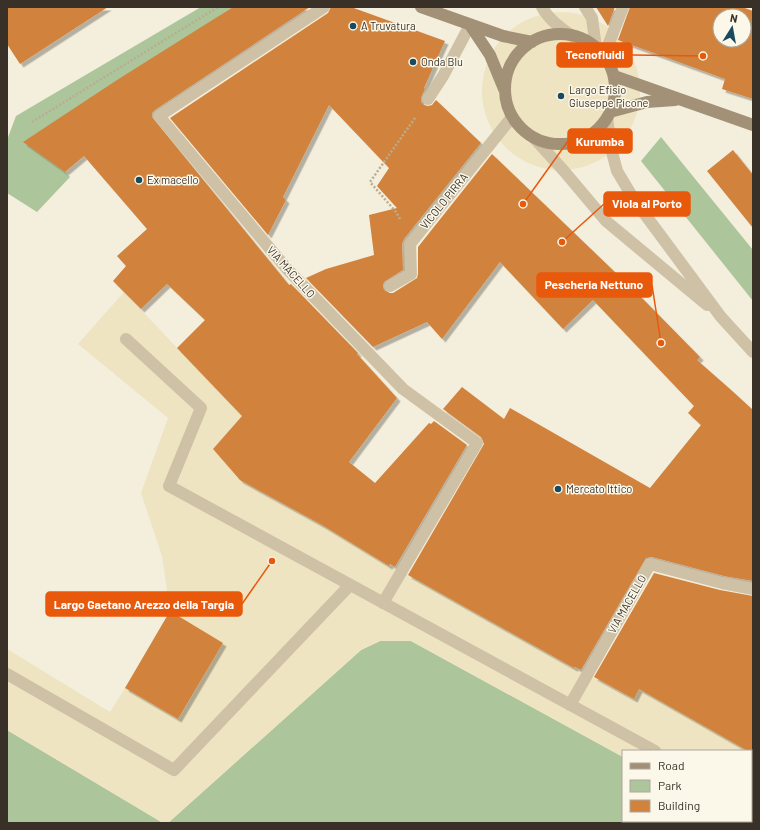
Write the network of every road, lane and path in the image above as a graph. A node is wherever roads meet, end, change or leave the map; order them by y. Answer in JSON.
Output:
{"nodes":[{"id":1,"x":218,"y":7,"type":"edge"},
{"id":2,"x":324,"y":7,"type":"edge"},
{"id":3,"x":421,"y":7,"type":"edge"},
{"id":4,"x":542,"y":7,"type":"edge"},
{"id":5,"x":585,"y":7,"type":"edge"},
{"id":6,"x":623,"y":7,"type":"edge"},
{"id":7,"x":470,"y":25,"type":"junction"},
{"id":8,"x":572,"y":36,"type":"junction"},
{"id":9,"x":532,"y":42,"type":"junction"},
{"id":10,"x":600,"y":52,"type":"junction"},
{"id":11,"x":614,"y":76,"type":"junction"},
{"id":12,"x":505,"y":89,"type":"junction"},
{"id":13,"x":428,"y":99,"type":"joint"},
{"id":14,"x":680,"y":100,"type":"junction"},
{"id":15,"x":609,"y":115,"type":"junction"},
{"id":16,"x":512,"y":117,"type":"junction"},
{"id":17,"x":32,"y":122,"type":"dead end"},
{"id":18,"x":753,"y":125,"type":"edge"},
{"id":19,"x":534,"y":138,"type":"junction"},
{"id":20,"x":410,"y":244,"type":"junction"},
{"id":21,"x":390,"y":286,"type":"dead end"},
{"id":22,"x":721,"y":317,"type":"junction"},
{"id":23,"x":126,"y":339,"type":"dead end"},
{"id":24,"x":753,"y":352,"type":"edge"},
{"id":25,"x":350,"y":585,"type":"junction"},
{"id":26,"x":753,"y":589,"type":"edge"},
{"id":27,"x":383,"y":603,"type":"junction"},
{"id":28,"x":7,"y":674,"type":"edge"},
{"id":29,"x":570,"y":705,"type":"junction"},
{"id":30,"x":653,"y":750,"type":"edge"}],
"edges":[{"from":1,"to":17,"type":"path"},
{"from":2,"to":27,"type":"street","name":"VIA MACELLO"},
{"from":3,"to":7,"type":"main road"},
{"from":4,"to":8,"type":"street"},
{"from":5,"to":10,"type":"street"},
{"from":6,"to":10,"type":"street"},
{"from":7,"to":9,"type":"main road"},
{"from":7,"to":12,"type":"main road"},
{"from":7,"to":13,"type":"street"},
{"from":8,"to":9,"type":"main road"},
{"from":8,"to":10,"type":"main road"},
{"from":9,"to":12,"type":"main road"},
{"from":10,"to":11,"type":"main road"},
{"from":11,"to":14,"type":"main road"},
{"from":11,"to":15,"type":"main road"},
{"from":12,"to":16,"type":"main road"},
{"from":13,"to":20,"type":"path"},
{"from":14,"to":15,"type":"main road"},
{"from":14,"to":18,"type":"main road"},
{"from":15,"to":19,"type":"main road"},
{"from":15,"to":22,"type":"street"},
{"from":16,"to":19,"type":"main road"},
{"from":16,"to":20,"type":"street","name":"VICOLO PIRRA"},
{"from":19,"to":22,"type":"street"},
{"from":20,"to":21,"type":"street"},
{"from":22,"to":24,"type":"street"},
{"from":23,"to":25,"type":"street"},
{"from":25,"to":27,"type":"street"},
{"from":25,"to":28,"type":"street"},
{"from":26,"to":29,"type":"street","name":"VIA MACELLO"},
{"from":27,"to":29,"type":"street"},
{"from":29,"to":30,"type":"street"}]}
